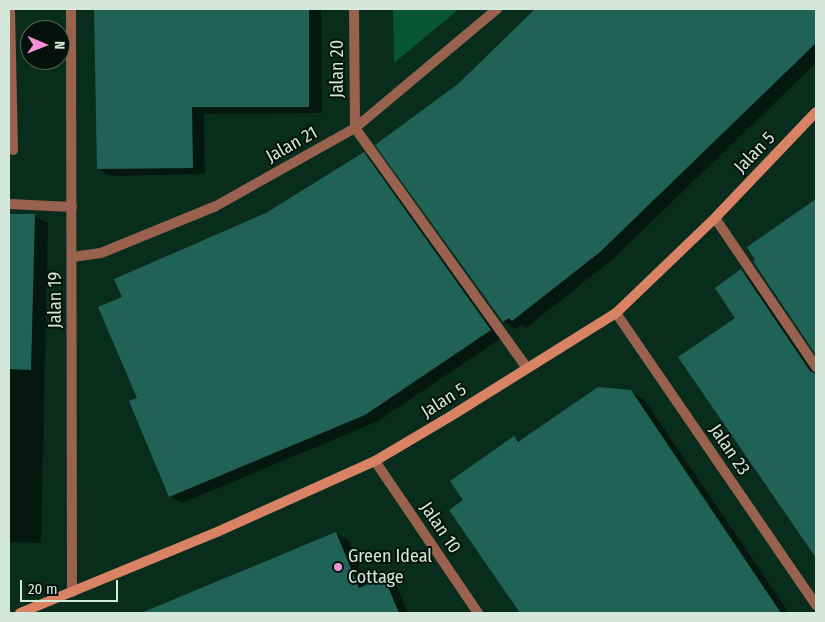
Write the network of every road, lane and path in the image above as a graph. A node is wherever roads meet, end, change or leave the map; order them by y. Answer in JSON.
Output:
{"nodes":[{"id":1,"x":10,"y":9,"type":"edge"},
{"id":2,"x":71,"y":9,"type":"edge"},
{"id":3,"x":354,"y":9,"type":"edge"},
{"id":4,"x":497,"y":9,"type":"edge"},
{"id":5,"x":816,"y":112,"type":"edge"},
{"id":6,"x":355,"y":128,"type":"junction"},
{"id":7,"x":13,"y":150,"type":"dead end"},
{"id":8,"x":9,"y":204,"type":"edge"},
{"id":9,"x":72,"y":207,"type":"junction"},
{"id":10,"x":715,"y":218,"type":"junction"},
{"id":11,"x":72,"y":257,"type":"junction"},
{"id":12,"x":616,"y":313,"type":"junction"},
{"id":13,"x":816,"y":367,"type":"edge"},
{"id":14,"x":527,"y":368,"type":"junction"},
{"id":15,"x":375,"y":461,"type":"junction"},
{"id":16,"x":72,"y":592,"type":"junction"},
{"id":17,"x":813,"y":593,"type":"edge"},
{"id":18,"x":816,"y":605,"type":"edge"},
{"id":19,"x":20,"y":613,"type":"edge"},
{"id":20,"x":478,"y":613,"type":"edge"}],
"edges":[{"from":1,"to":7,"type":"street"},
{"from":2,"to":9,"type":"street","name":"Jalan 19"},
{"from":3,"to":6,"type":"street","name":"Jalan 20"},
{"from":4,"to":6,"type":"street","name":"Jalan 21"},
{"from":5,"to":10,"type":"street","name":"Jalan 5"},
{"from":6,"to":11,"type":"street","name":"Jalan 21"},
{"from":6,"to":14,"type":"street"},
{"from":8,"to":9,"type":"street"},
{"from":9,"to":11,"type":"street","name":"Jalan 19"},
{"from":10,"to":12,"type":"street","name":"Jalan 5"},
{"from":10,"to":13,"type":"street"},
{"from":11,"to":16,"type":"street","name":"Jalan 19"},
{"from":12,"to":14,"type":"street","name":"Jalan 5"},
{"from":12,"to":17,"type":"street","name":"Jalan 23"},
{"from":14,"to":15,"type":"street","name":"Jalan 5"},
{"from":15,"to":16,"type":"street","name":"Jalan 5"},
{"from":15,"to":20,"type":"street","name":"Jalan 10"},
{"from":16,"to":19,"type":"street","name":"Jalan 5"},
{"from":17,"to":18,"type":"street","name":"Jalan 23"}]}
